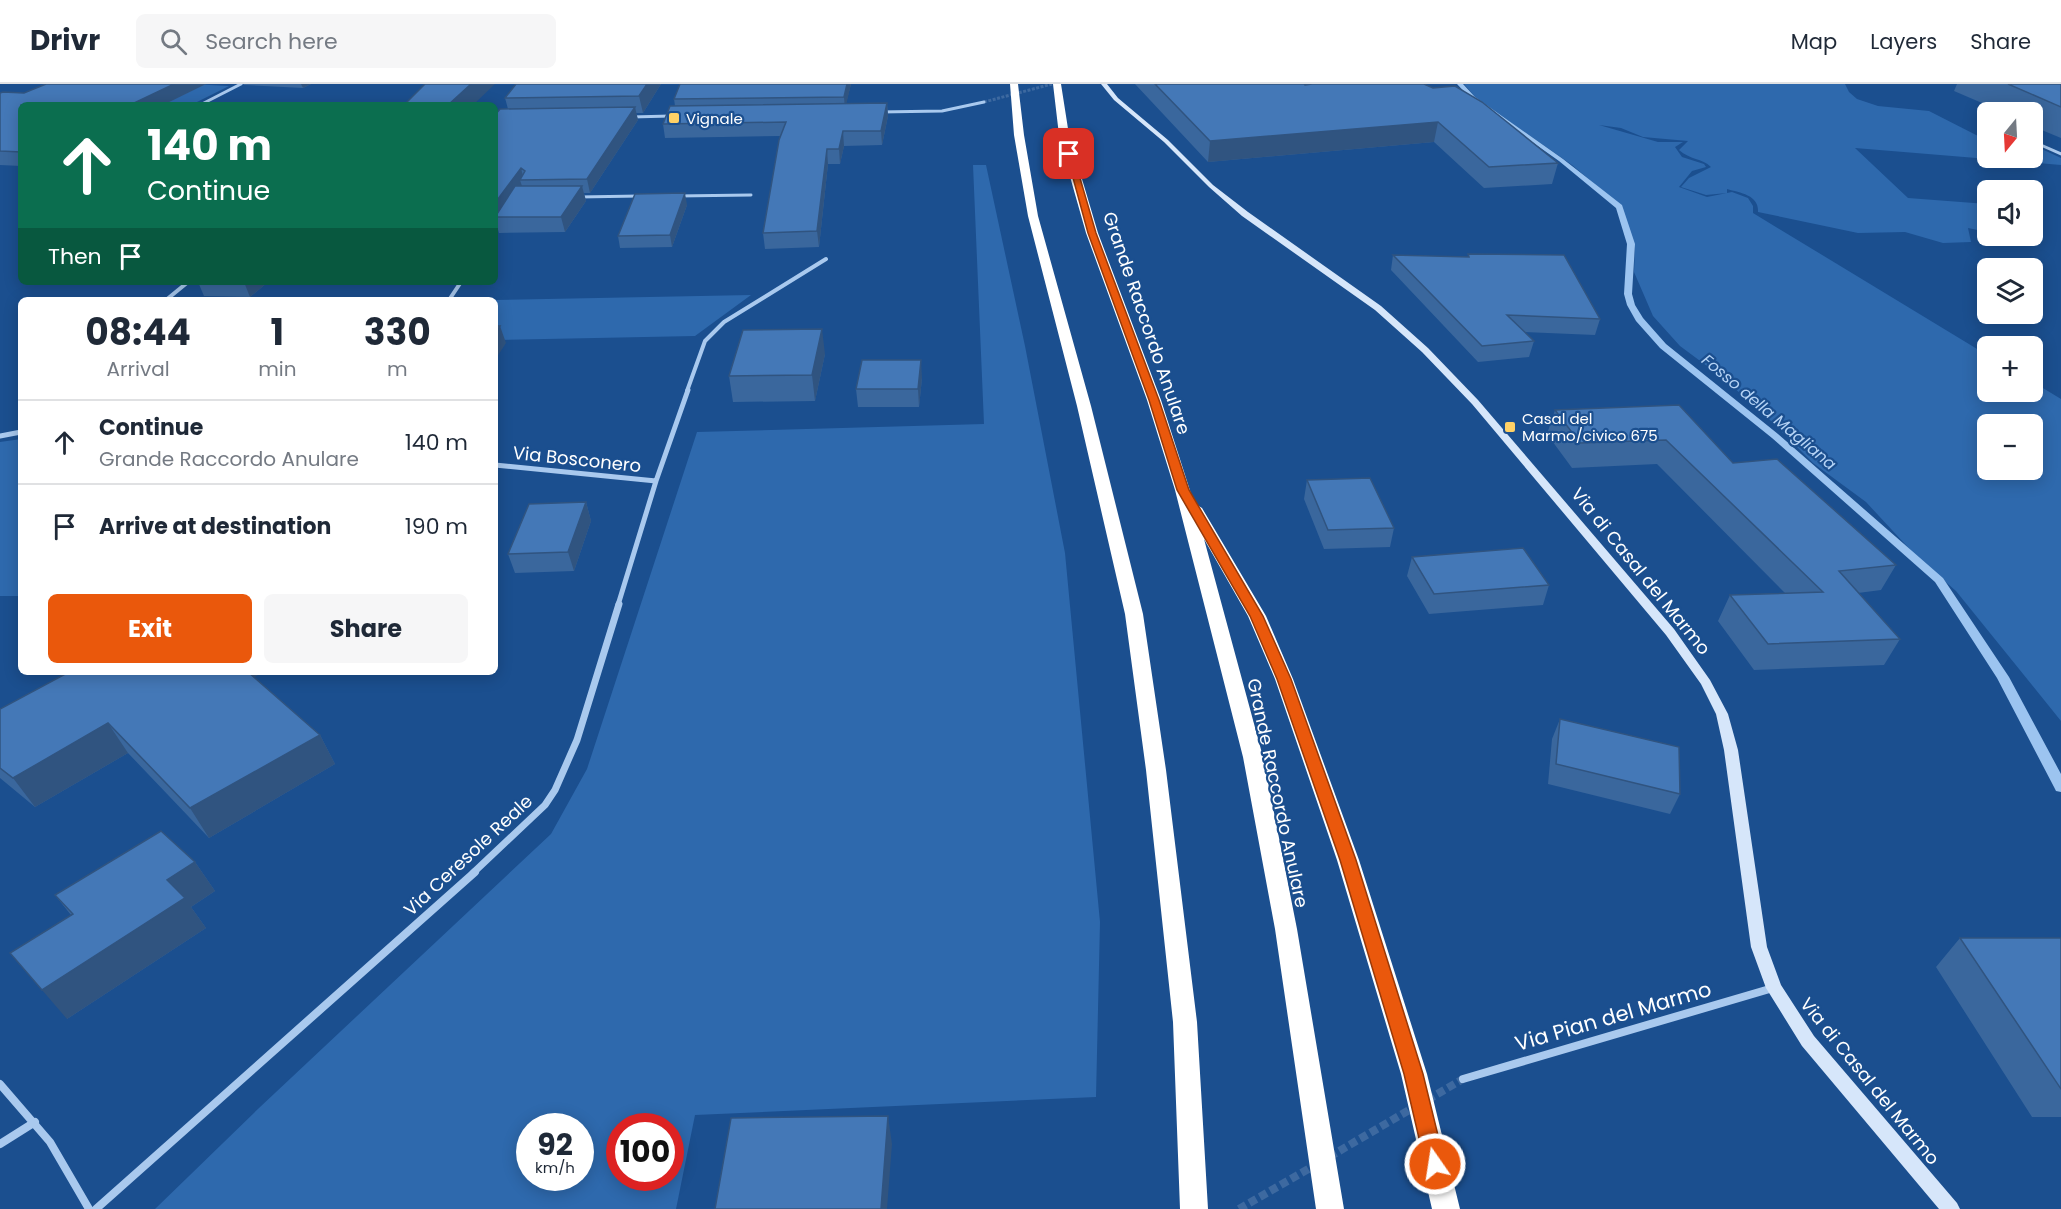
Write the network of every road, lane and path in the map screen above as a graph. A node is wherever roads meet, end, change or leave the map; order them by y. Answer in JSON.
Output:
{"nodes":[{"id":1,"x":241,"y":84,"type":"edge"},
{"id":2,"x":1014,"y":84,"type":"edge"},
{"id":3,"x":1057,"y":84,"type":"edge"},
{"id":4,"x":1104,"y":84,"type":"edge"},
{"id":5,"x":206,"y":102,"type":"edge"},
{"id":6,"x":984,"y":102,"type":"tunnel mouth"},
{"id":7,"x":871,"y":113,"type":"edge"},
{"id":8,"x":672,"y":116,"type":"edge"},
{"id":9,"x":625,"y":117,"type":"edge"},
{"id":10,"x":2043,"y":146,"type":"edge"},
{"id":11,"x":2061,"y":154,"type":"edge"},
{"id":12,"x":751,"y":195,"type":"dead end"},
{"id":13,"x":646,"y":196,"type":"edge"},
{"id":14,"x":669,"y":196,"type":"edge"},
{"id":15,"x":576,"y":198,"type":"edge"},
{"id":16,"x":826,"y":259,"type":"dead end"},
{"id":17,"x":184,"y":285,"type":"edge"},
{"id":18,"x":170,"y":297,"type":"edge"},
{"id":19,"x":18,"y":433,"type":"edge"},
{"id":20,"x":0,"y":436,"type":"edge"},
{"id":21,"x":498,"y":465,"type":"edge"},
{"id":22,"x":656,"y":481,"type":"junction"},
{"id":23,"x":1183,"y":490,"type":"junction"},
{"id":24,"x":1774,"y":988,"type":"junction"},
{"id":25,"x":1463,"y":1079,"type":"tunnel mouth"},
{"id":26,"x":0,"y":1084,"type":"edge"},
{"id":27,"x":35,"y":1122,"type":"junction"},
{"id":28,"x":0,"y":1144,"type":"edge"},
{"id":29,"x":89,"y":1209,"type":"edge"},
{"id":30,"x":96,"y":1209,"type":"edge"},
{"id":31,"x":1194,"y":1209,"type":"edge"},
{"id":32,"x":1330,"y":1209,"type":"edge"},
{"id":33,"x":1446,"y":1209,"type":"edge"},
{"id":34,"x":1951,"y":1209,"type":"edge"}],
"edges":[{"from":1,"to":5,"type":"street"},
{"from":2,"to":31,"type":"highway"},
{"from":3,"to":23,"type":"highway","name":"Grande Raccordo Anulare"},
{"from":4,"to":24,"type":"main road","name":"Via di Casal del Marmo"},
{"from":6,"to":7,"type":"street"},
{"from":8,"to":9,"type":"street"},
{"from":10,"to":11,"type":"street"},
{"from":12,"to":14,"type":"street"},
{"from":13,"to":15,"type":"street"},
{"from":16,"to":22,"type":"street","name":"Via Ceresole Reale"},
{"from":17,"to":18,"type":"street"},
{"from":19,"to":20,"type":"street"},
{"from":21,"to":22,"type":"street","name":"Via Bosconero"},
{"from":22,"to":30,"type":"street","name":"Via Ceresole Reale"},
{"from":23,"to":32,"type":"highway","name":"Grande Raccordo Anulare"},
{"from":23,"to":33,"type":"highway"},
{"from":24,"to":25,"type":"street","name":"Via Pian del Marmo"},
{"from":24,"to":34,"type":"main road","name":"Via di Casal del Marmo"},
{"from":26,"to":27,"type":"street"},
{"from":27,"to":28,"type":"street"},
{"from":27,"to":29,"type":"street"}]}
